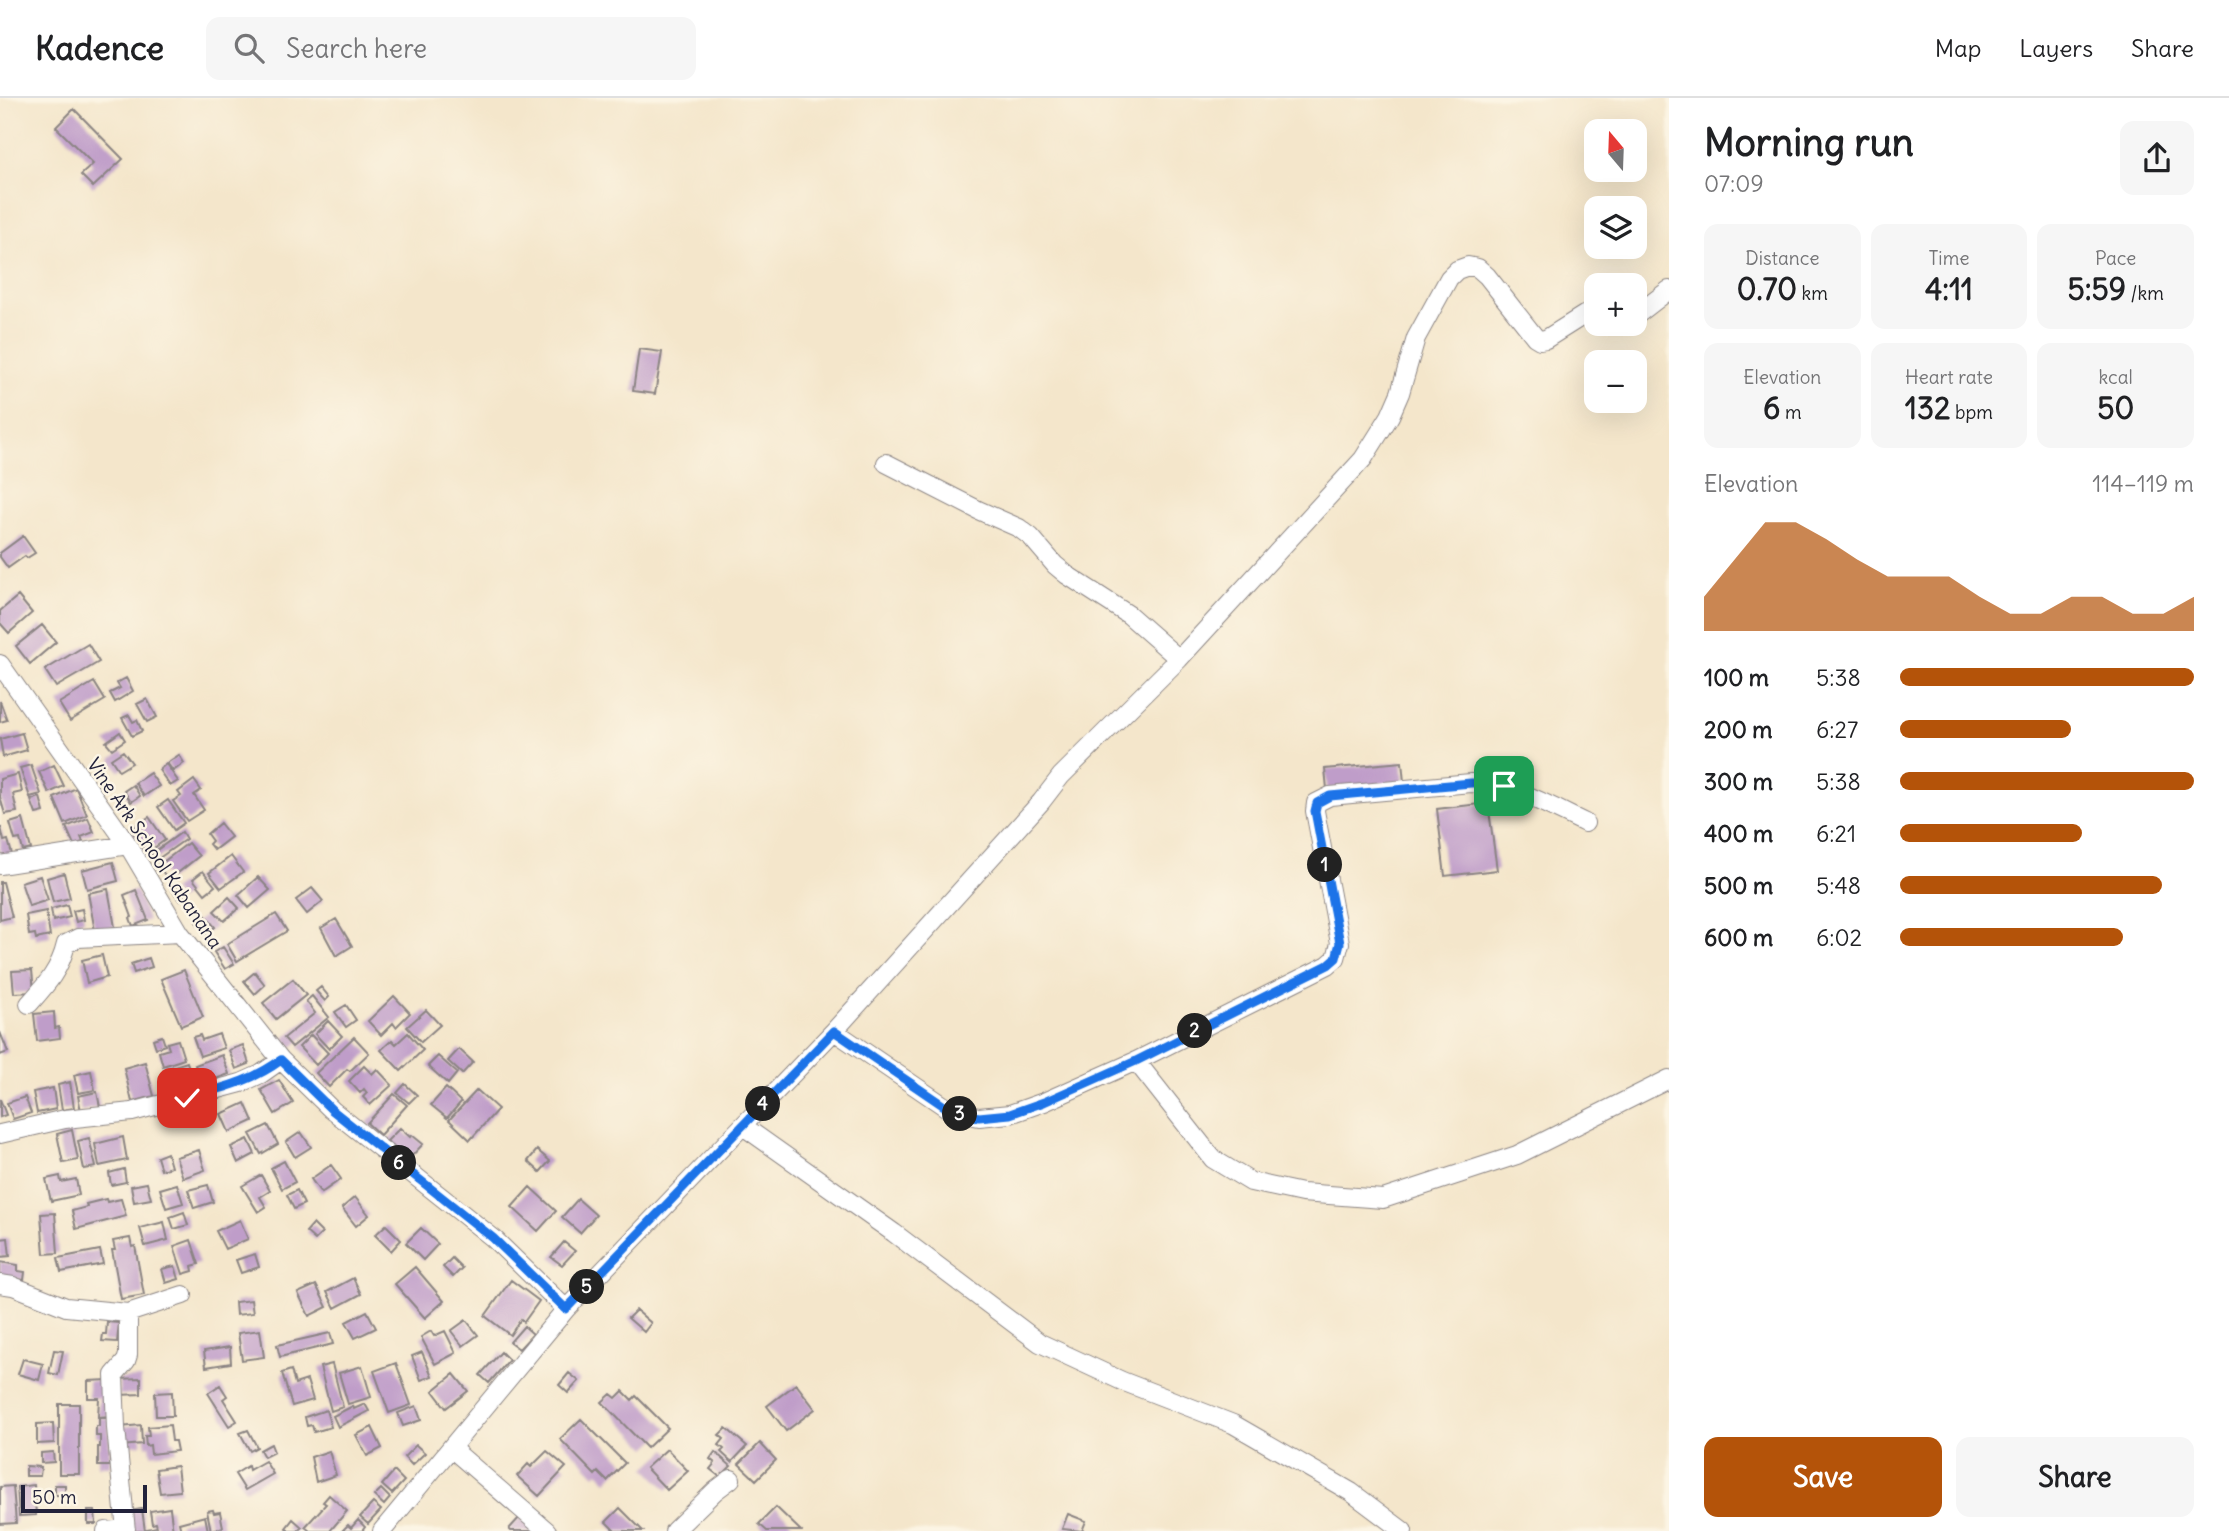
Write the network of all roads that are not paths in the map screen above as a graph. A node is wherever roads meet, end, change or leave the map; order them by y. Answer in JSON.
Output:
{"nodes":[{"id":1,"x":1669,"y":290,"type":"edge"},
{"id":2,"x":1647,"y":307,"type":"edge"},
{"id":3,"x":1584,"y":315,"type":"edge"},
{"id":4,"x":886,"y":463,"type":"dead end"},
{"id":5,"x":1179,"y":659,"type":"junction"},
{"id":6,"x":0,"y":664,"type":"edge"},
{"id":7,"x":1585,"y":823,"type":"dead end"},
{"id":8,"x":128,"y":845,"type":"junction"},
{"id":9,"x":0,"y":866,"type":"edge"},
{"id":10,"x":180,"y":933,"type":"junction"},
{"id":11,"x":29,"y":1004,"type":"dead end"},
{"id":12,"x":834,"y":1031,"type":"junction"},
{"id":13,"x":281,"y":1060,"type":"junction"},
{"id":14,"x":1136,"y":1061,"type":"junction"},
{"id":15,"x":1669,"y":1079,"type":"edge"},
{"id":16,"x":743,"y":1126,"type":"junction"},
{"id":17,"x":0,"y":1133,"type":"edge"},
{"id":18,"x":0,"y":1284,"type":"edge"},
{"id":19,"x":183,"y":1295,"type":"dead end"},
{"id":20,"x":566,"y":1309,"type":"junction"},
{"id":21,"x":128,"y":1313,"type":"junction"},
{"id":22,"x":451,"y":1448,"type":"junction"},
{"id":23,"x":731,"y":1479,"type":"dead end"},
{"id":24,"x":126,"y":1530,"type":"edge"},
{"id":25,"x":106,"y":1531,"type":"edge"},
{"id":26,"x":382,"y":1531,"type":"edge"},
{"id":27,"x":547,"y":1531,"type":"edge"},
{"id":28,"x":674,"y":1531,"type":"edge"},
{"id":29,"x":1403,"y":1531,"type":"edge"}],
"edges":[{"from":1,"to":2,"type":"street"},
{"from":3,"to":5,"type":"street"},
{"from":4,"to":5,"type":"street"},
{"from":5,"to":12,"type":"street"},
{"from":6,"to":8,"type":"street","name":"Vine Ark School Kabanana"},
{"from":7,"to":14,"type":"street"},
{"from":8,"to":9,"type":"street"},
{"from":8,"to":10,"type":"street","name":"Vine Ark School Kabanana"},
{"from":10,"to":11,"type":"street"},
{"from":10,"to":13,"type":"street","name":"Vine Ark School Kabanana"},
{"from":12,"to":14,"type":"street"},
{"from":12,"to":16,"type":"street"},
{"from":13,"to":17,"type":"street"},
{"from":13,"to":20,"type":"street","name":"Vine Ark School Kabanana"},
{"from":14,"to":15,"type":"street"},
{"from":16,"to":20,"type":"street"},
{"from":16,"to":29,"type":"street"},
{"from":18,"to":21,"type":"street"},
{"from":19,"to":21,"type":"street"},
{"from":20,"to":22,"type":"street"},
{"from":21,"to":24,"type":"street"},
{"from":22,"to":26,"type":"street"},
{"from":22,"to":27,"type":"street"},
{"from":23,"to":28,"type":"street"},
{"from":24,"to":25,"type":"street"}]}
